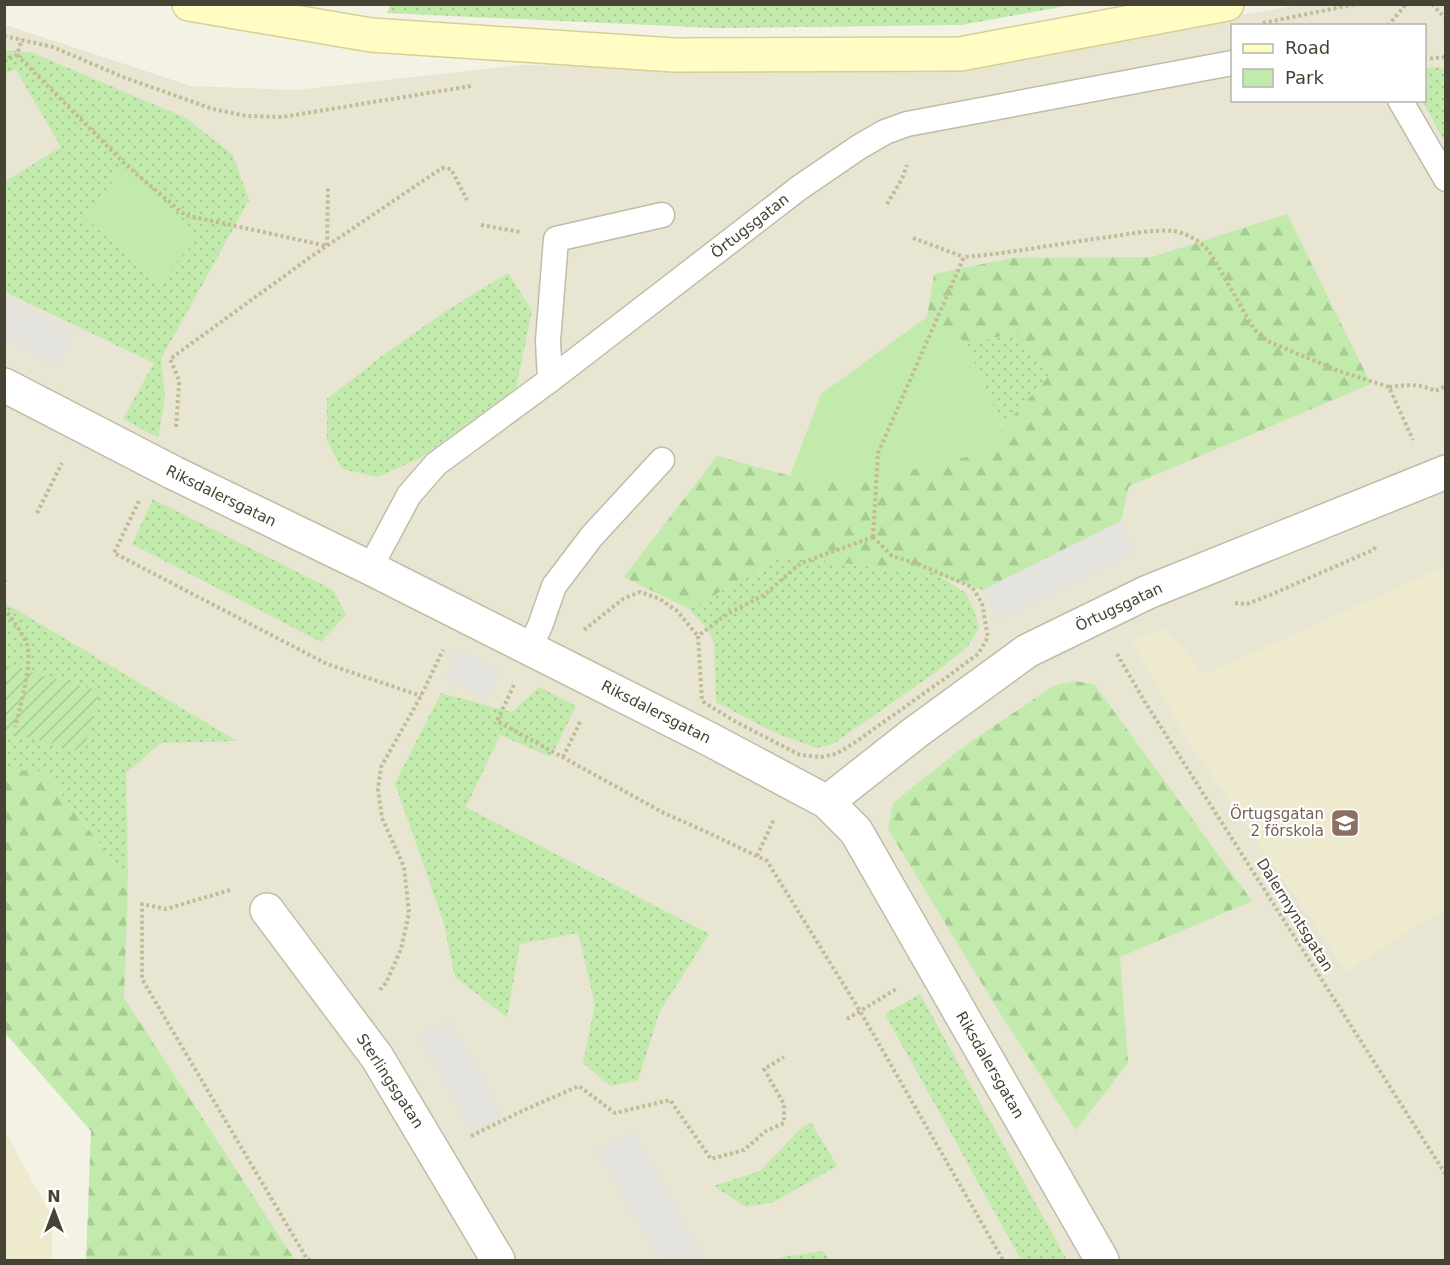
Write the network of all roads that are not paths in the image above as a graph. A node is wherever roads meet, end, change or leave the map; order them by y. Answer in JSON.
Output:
{"nodes":[{"id":1,"x":189,"y":4,"type":"edge"},
{"id":2,"x":1227,"y":4,"type":"edge"},
{"id":3,"x":1231,"y":63,"type":"edge"},
{"id":4,"x":1401,"y":102,"type":"edge"},
{"id":5,"x":1446,"y":179,"type":"edge"},
{"id":6,"x":662,"y":215,"type":"dead end"},
{"id":7,"x":550,"y":380,"type":"junction"},
{"id":8,"x":4,"y":385,"type":"edge"},
{"id":9,"x":662,"y":460,"type":"dead end"},
{"id":10,"x":1446,"y":472,"type":"edge"},
{"id":11,"x":370,"y":568,"type":"junction"},
{"id":12,"x":529,"y":649,"type":"junction"},
{"id":13,"x":827,"y":802,"type":"junction"},
{"id":14,"x":267,"y":910,"type":"road end"},
{"id":15,"x":498,"y":1260,"type":"edge"},
{"id":16,"x":1102,"y":1260,"type":"edge"}],
"edges":[{"from":1,"to":2,"type":"main road"},
{"from":3,"to":7,"type":"lane","name":"Örtugsgatan"},
{"from":4,"to":5,"type":"lane"},
{"from":6,"to":7,"type":"lane"},
{"from":7,"to":11,"type":"lane","name":"Örtugsgatan"},
{"from":8,"to":11,"type":"street","name":"Riksdalersgatan"},
{"from":9,"to":12,"type":"lane"},
{"from":10,"to":13,"type":"street","name":"Örtugsgatan"},
{"from":11,"to":12,"type":"street","name":"Riksdalersgatan"},
{"from":12,"to":13,"type":"street","name":"Riksdalersgatan"},
{"from":13,"to":16,"type":"street","name":"Riksdalersgatan"},
{"from":14,"to":15,"type":"street","name":"Sterlingsgatan"}]}
